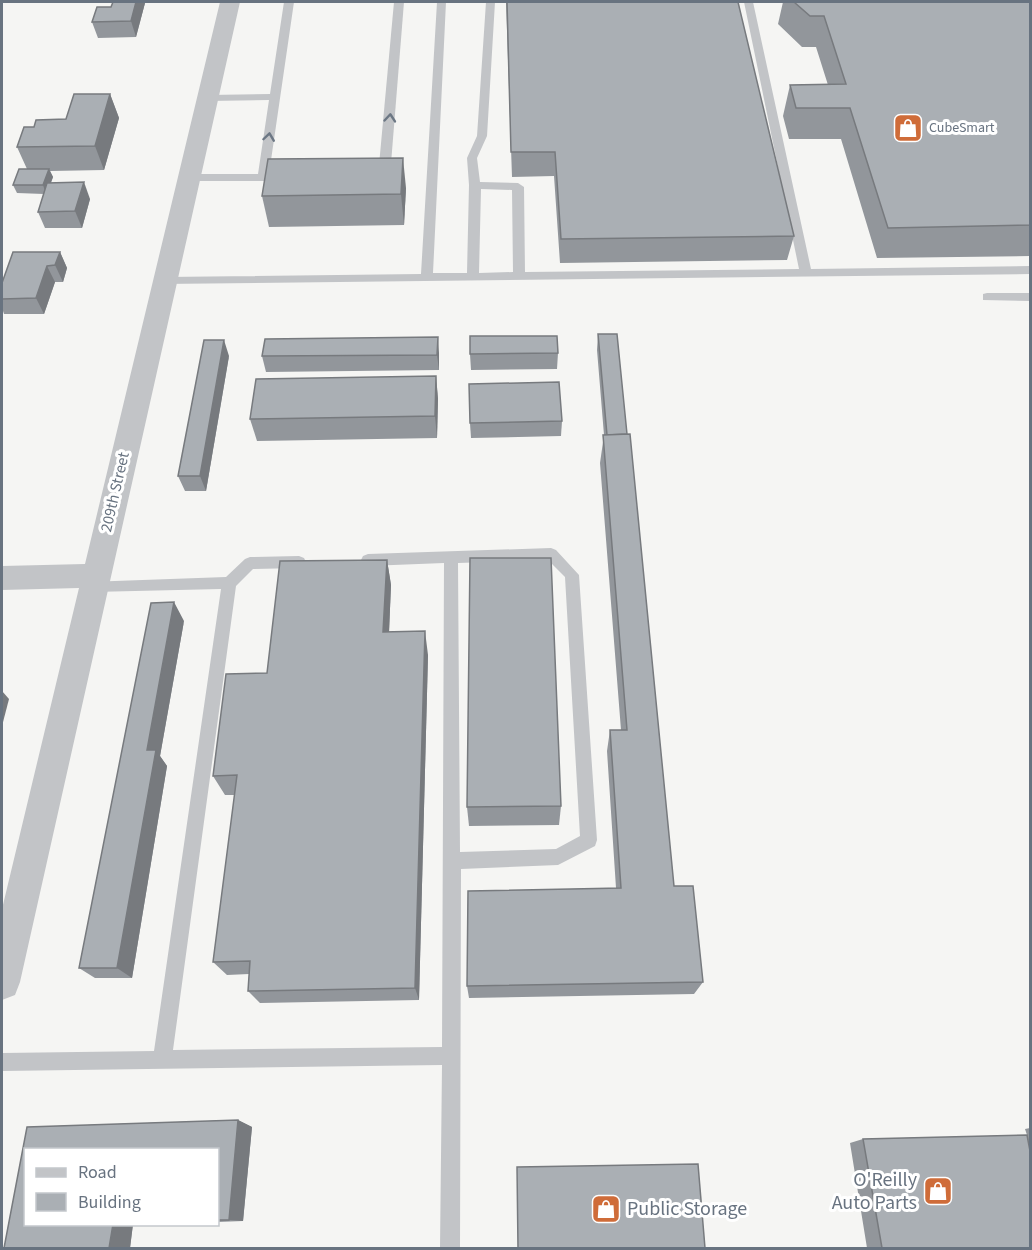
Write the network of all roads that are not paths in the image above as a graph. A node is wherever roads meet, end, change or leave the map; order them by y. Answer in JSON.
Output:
{"nodes":[{"id":1,"x":230,"y":2,"type":"edge"},
{"id":2,"x":289,"y":2,"type":"edge"},
{"id":3,"x":399,"y":2,"type":"edge"},
{"id":4,"x":441,"y":2,"type":"edge"},
{"id":5,"x":490,"y":2,"type":"edge"},
{"id":6,"x":749,"y":2,"type":"edge"},
{"id":7,"x":274,"y":97,"type":"junction"},
{"id":8,"x":208,"y":98,"type":"junction"},
{"id":9,"x":380,"y":176,"type":"edge"},
{"id":10,"x":263,"y":177,"type":"junction"},
{"id":11,"x":296,"y":177,"type":"edge"},
{"id":12,"x":189,"y":178,"type":"junction"},
{"id":13,"x":475,"y":185,"type":"junction"},
{"id":14,"x":1030,"y":270,"type":"edge"},
{"id":15,"x":806,"y":273,"type":"junction"},
{"id":16,"x":473,"y":277,"type":"junction"},
{"id":17,"x":519,"y":277,"type":"junction"},
{"id":18,"x":428,"y":278,"type":"junction"},
{"id":19,"x":165,"y":281,"type":"junction"},
{"id":20,"x":987,"y":297,"type":"dead end"},
{"id":21,"x":1030,"y":297,"type":"edge"},
{"id":22,"x":452,"y":558,"type":"junction"},
{"id":23,"x":357,"y":561,"type":"edge"},
{"id":24,"x":309,"y":562,"type":"edge"},
{"id":25,"x":2,"y":578,"type":"edge"},
{"id":26,"x":94,"y":581,"type":"junction"},
{"id":27,"x":228,"y":583,"type":"junction"},
{"id":28,"x":452,"y":861,"type":"junction"},
{"id":29,"x":2,"y":982,"type":"edge"},
{"id":30,"x":451,"y":1056,"type":"junction"},
{"id":31,"x":162,"y":1060,"type":"junction"},
{"id":32,"x":2,"y":1062,"type":"edge"},
{"id":33,"x":450,"y":1248,"type":"edge"}],
"edges":[{"from":1,"to":8,"type":"street","name":"209th Street"},
{"from":2,"to":7,"type":"lane"},
{"from":9,"to":3,"type":"lane","one_way":true},
{"from":4,"to":18,"type":"lane"},
{"from":5,"to":13,"type":"lane"},
{"from":6,"to":15,"type":"lane"},
{"from":7,"to":8,"type":"lane"},
{"from":10,"to":7,"type":"lane","one_way":true},
{"from":8,"to":12,"type":"street","name":"209th Street"},
{"from":10,"to":11,"type":"lane"},
{"from":10,"to":12,"type":"lane"},
{"from":12,"to":19,"type":"street","name":"209th Street"},
{"from":13,"to":16,"type":"lane"},
{"from":13,"to":17,"type":"lane"},
{"from":14,"to":15,"type":"lane"},
{"from":15,"to":17,"type":"lane"},
{"from":16,"to":17,"type":"lane"},
{"from":16,"to":18,"type":"lane"},
{"from":18,"to":19,"type":"lane"},
{"from":19,"to":26,"type":"street","name":"209th Street"},
{"from":20,"to":21,"type":"lane"},
{"from":22,"to":23,"type":"lane"},
{"from":22,"to":28,"type":"lane"},
{"from":22,"to":28,"type":"lane"},
{"from":24,"to":27,"type":"lane"},
{"from":25,"to":26,"type":"street"},
{"from":26,"to":27,"type":"lane"},
{"from":26,"to":29,"type":"street","name":"209th Street"},
{"from":27,"to":31,"type":"lane"},
{"from":28,"to":30,"type":"lane"},
{"from":30,"to":31,"type":"lane"},
{"from":30,"to":33,"type":"lane"},
{"from":31,"to":32,"type":"lane"}]}
